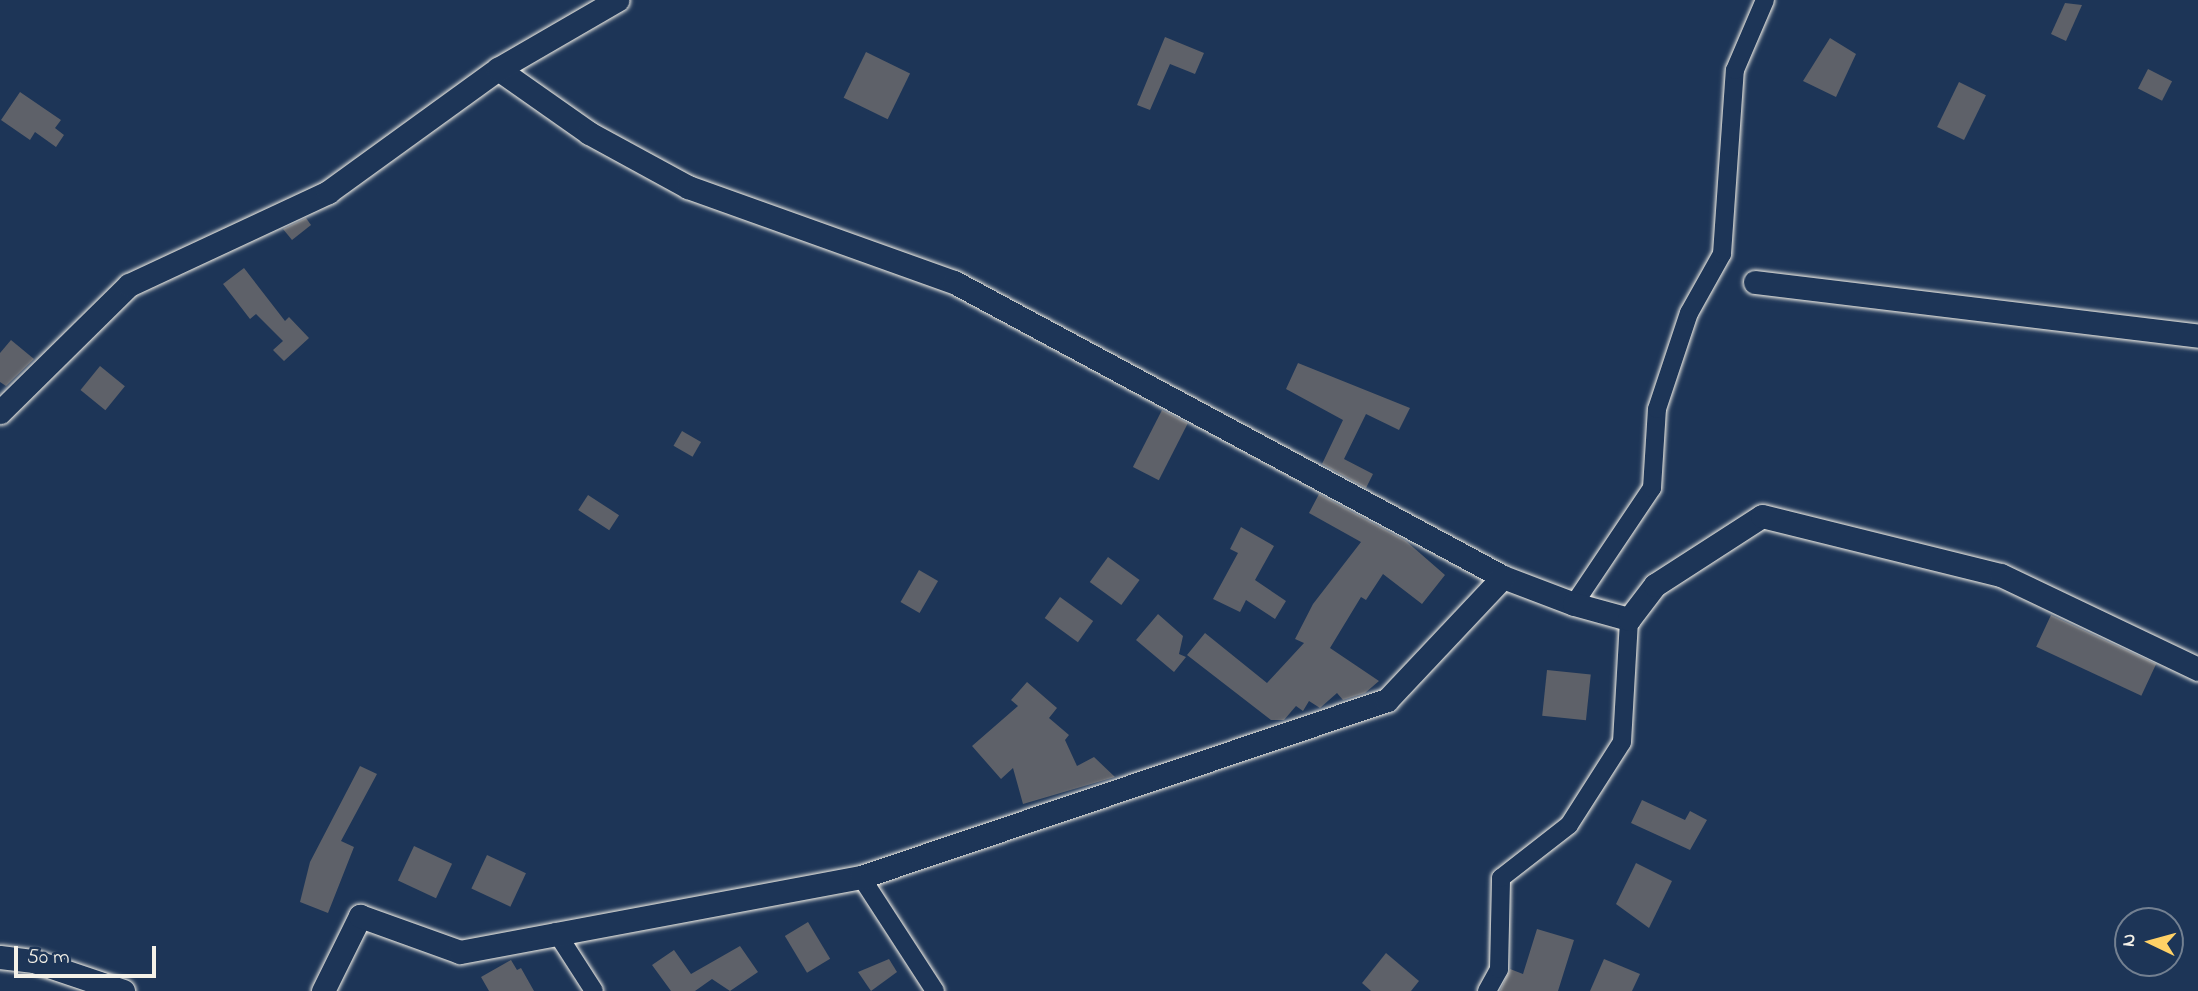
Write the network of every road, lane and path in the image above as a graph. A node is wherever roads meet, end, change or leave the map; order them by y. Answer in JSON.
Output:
{"nodes":[{"id":1,"x":617,"y":0,"type":"edge"},
{"id":2,"x":1765,"y":0,"type":"edge"},
{"id":3,"x":498,"y":69,"type":"junction"},
{"id":4,"x":1755,"y":282,"type":"dead end"},
{"id":5,"x":2198,"y":336,"type":"edge"},
{"id":6,"x":0,"y":412,"type":"edge"},
{"id":7,"x":1503,"y":577,"type":"junction"},
{"id":8,"x":1585,"y":607,"type":"junction"},
{"id":9,"x":1629,"y":619,"type":"junction"},
{"id":10,"x":2198,"y":668,"type":"edge"},
{"id":11,"x":861,"y":877,"type":"junction"},
{"id":12,"x":556,"y":932,"type":"junction"},
{"id":13,"x":0,"y":957,"type":"edge"},
{"id":14,"x":123,"y":991,"type":"edge"},
{"id":15,"x":323,"y":991,"type":"edge"},
{"id":16,"x":594,"y":991,"type":"edge"},
{"id":17,"x":935,"y":991,"type":"edge"},
{"id":18,"x":1487,"y":991,"type":"edge"}],
"edges":[{"from":1,"to":3,"type":"street"},
{"from":2,"to":8,"type":"street"},
{"from":3,"to":6,"type":"street"},
{"from":3,"to":7,"type":"street"},
{"from":4,"to":5,"type":"street"},
{"from":7,"to":8,"type":"street"},
{"from":7,"to":11,"type":"street"},
{"from":8,"to":9,"type":"street"},
{"from":9,"to":10,"type":"street"},
{"from":9,"to":18,"type":"street"},
{"from":11,"to":12,"type":"street"},
{"from":11,"to":17,"type":"street"},
{"from":12,"to":15,"type":"street"},
{"from":12,"to":16,"type":"street"},
{"from":13,"to":14,"type":"street"}]}
